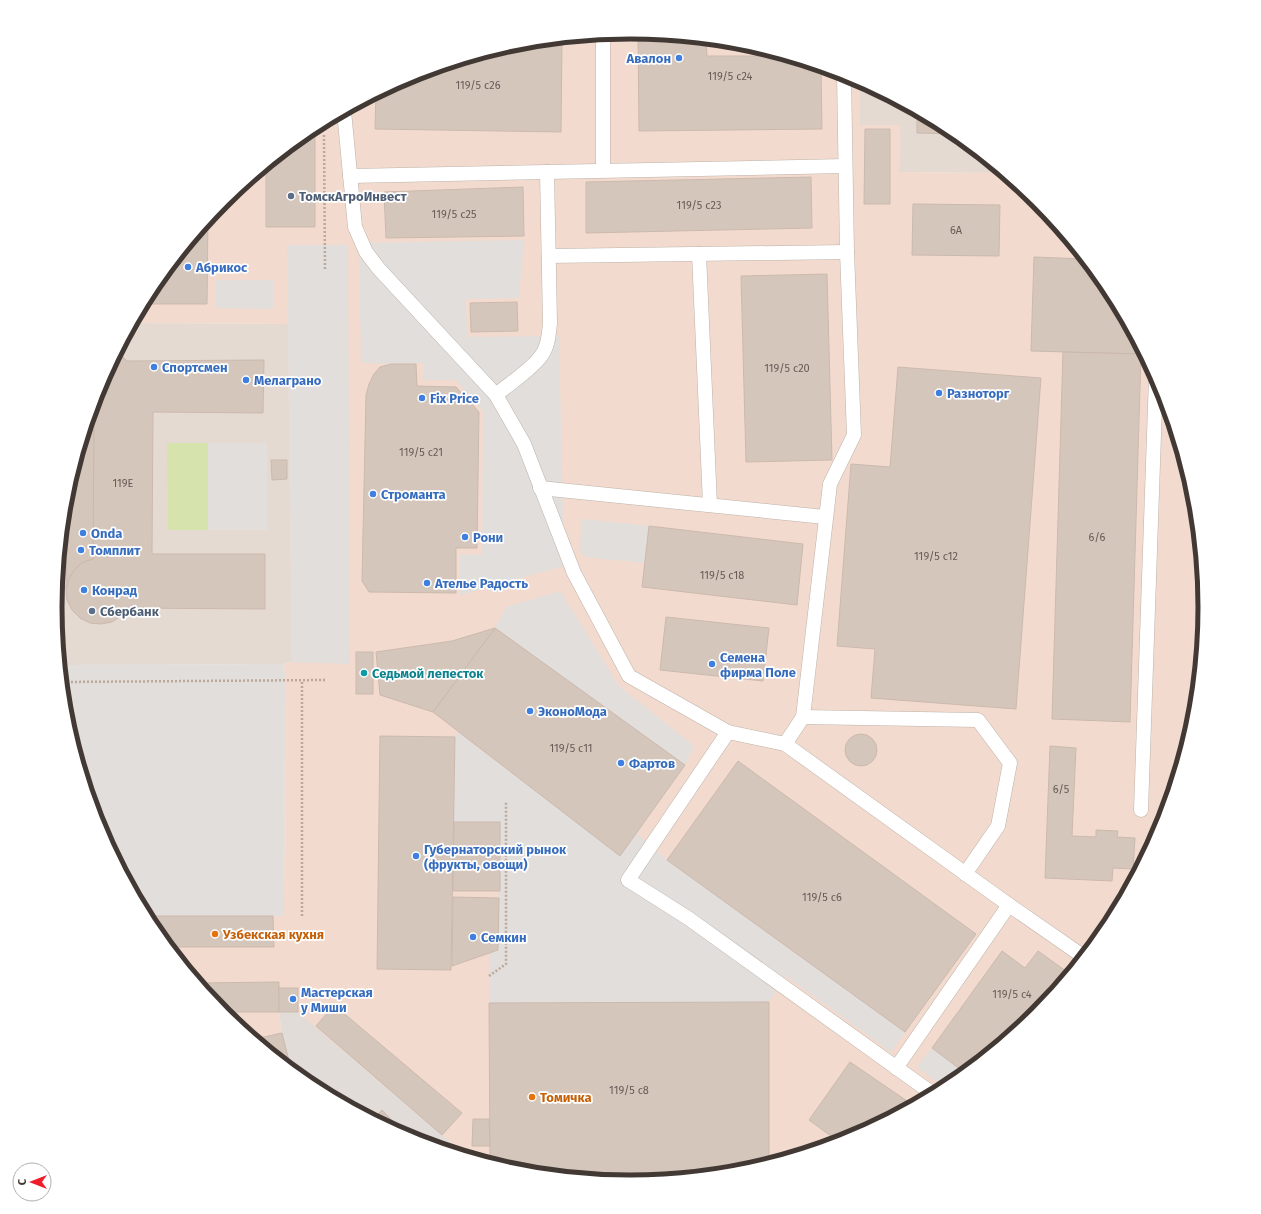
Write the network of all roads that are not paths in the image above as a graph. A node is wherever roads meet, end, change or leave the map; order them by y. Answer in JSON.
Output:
{"nodes":[{"id":1,"x":603,"y":40,"type":"edge"},
{"id":2,"x":844,"y":81,"type":"edge"},
{"id":3,"x":345,"y":117,"type":"edge"},
{"id":4,"x":845,"y":166,"type":"junction"},
{"id":5,"x":603,"y":170,"type":"junction"},
{"id":6,"x":547,"y":172,"type":"junction"},
{"id":7,"x":350,"y":176,"type":"junction"},
{"id":8,"x":847,"y":252,"type":"junction"},
{"id":9,"x":699,"y":254,"type":"junction"},
{"id":10,"x":549,"y":256,"type":"junction"},
{"id":11,"x":1156,"y":391,"type":"edge"},
{"id":12,"x":496,"y":395,"type":"junction"},
{"id":13,"x":540,"y":488,"type":"junction"},
{"id":14,"x":710,"y":505,"type":"junction"},
{"id":15,"x":825,"y":517,"type":"junction"},
{"id":16,"x":803,"y":717,"type":"junction"},
{"id":17,"x":728,"y":732,"type":"junction"},
{"id":18,"x":785,"y":744,"type":"junction"},
{"id":19,"x":1141,"y":810,"type":"dead end"},
{"id":20,"x":965,"y":874,"type":"junction"},
{"id":21,"x":1009,"y":905,"type":"junction"},
{"id":22,"x":1080,"y":954,"type":"edge"},
{"id":23,"x":896,"y":1068,"type":"junction"},
{"id":24,"x":928,"y":1090,"type":"edge"}],
"edges":[{"from":1,"to":5,"type":"lane"},
{"from":2,"to":4,"type":"lane"},
{"from":3,"to":7,"type":"lane"},
{"from":4,"to":5,"type":"lane"},
{"from":4,"to":8,"type":"lane"},
{"from":5,"to":6,"type":"lane"},
{"from":6,"to":7,"type":"lane"},
{"from":6,"to":10,"type":"lane"},
{"from":7,"to":12,"type":"lane"},
{"from":8,"to":9,"type":"lane"},
{"from":8,"to":15,"type":"lane"},
{"from":9,"to":10,"type":"lane"},
{"from":9,"to":14,"type":"lane"},
{"from":10,"to":12,"type":"lane"},
{"from":11,"to":19,"type":"lane"},
{"from":12,"to":13,"type":"lane"},
{"from":13,"to":14,"type":"lane"},
{"from":13,"to":17,"type":"lane"},
{"from":14,"to":15,"type":"lane"},
{"from":15,"to":16,"type":"lane"},
{"from":16,"to":18,"type":"lane"},
{"from":16,"to":20,"type":"lane"},
{"from":17,"to":18,"type":"lane"},
{"from":17,"to":23,"type":"lane"},
{"from":18,"to":20,"type":"lane"},
{"from":20,"to":21,"type":"lane"},
{"from":21,"to":22,"type":"lane"},
{"from":21,"to":23,"type":"lane"},
{"from":23,"to":24,"type":"lane"}]}
